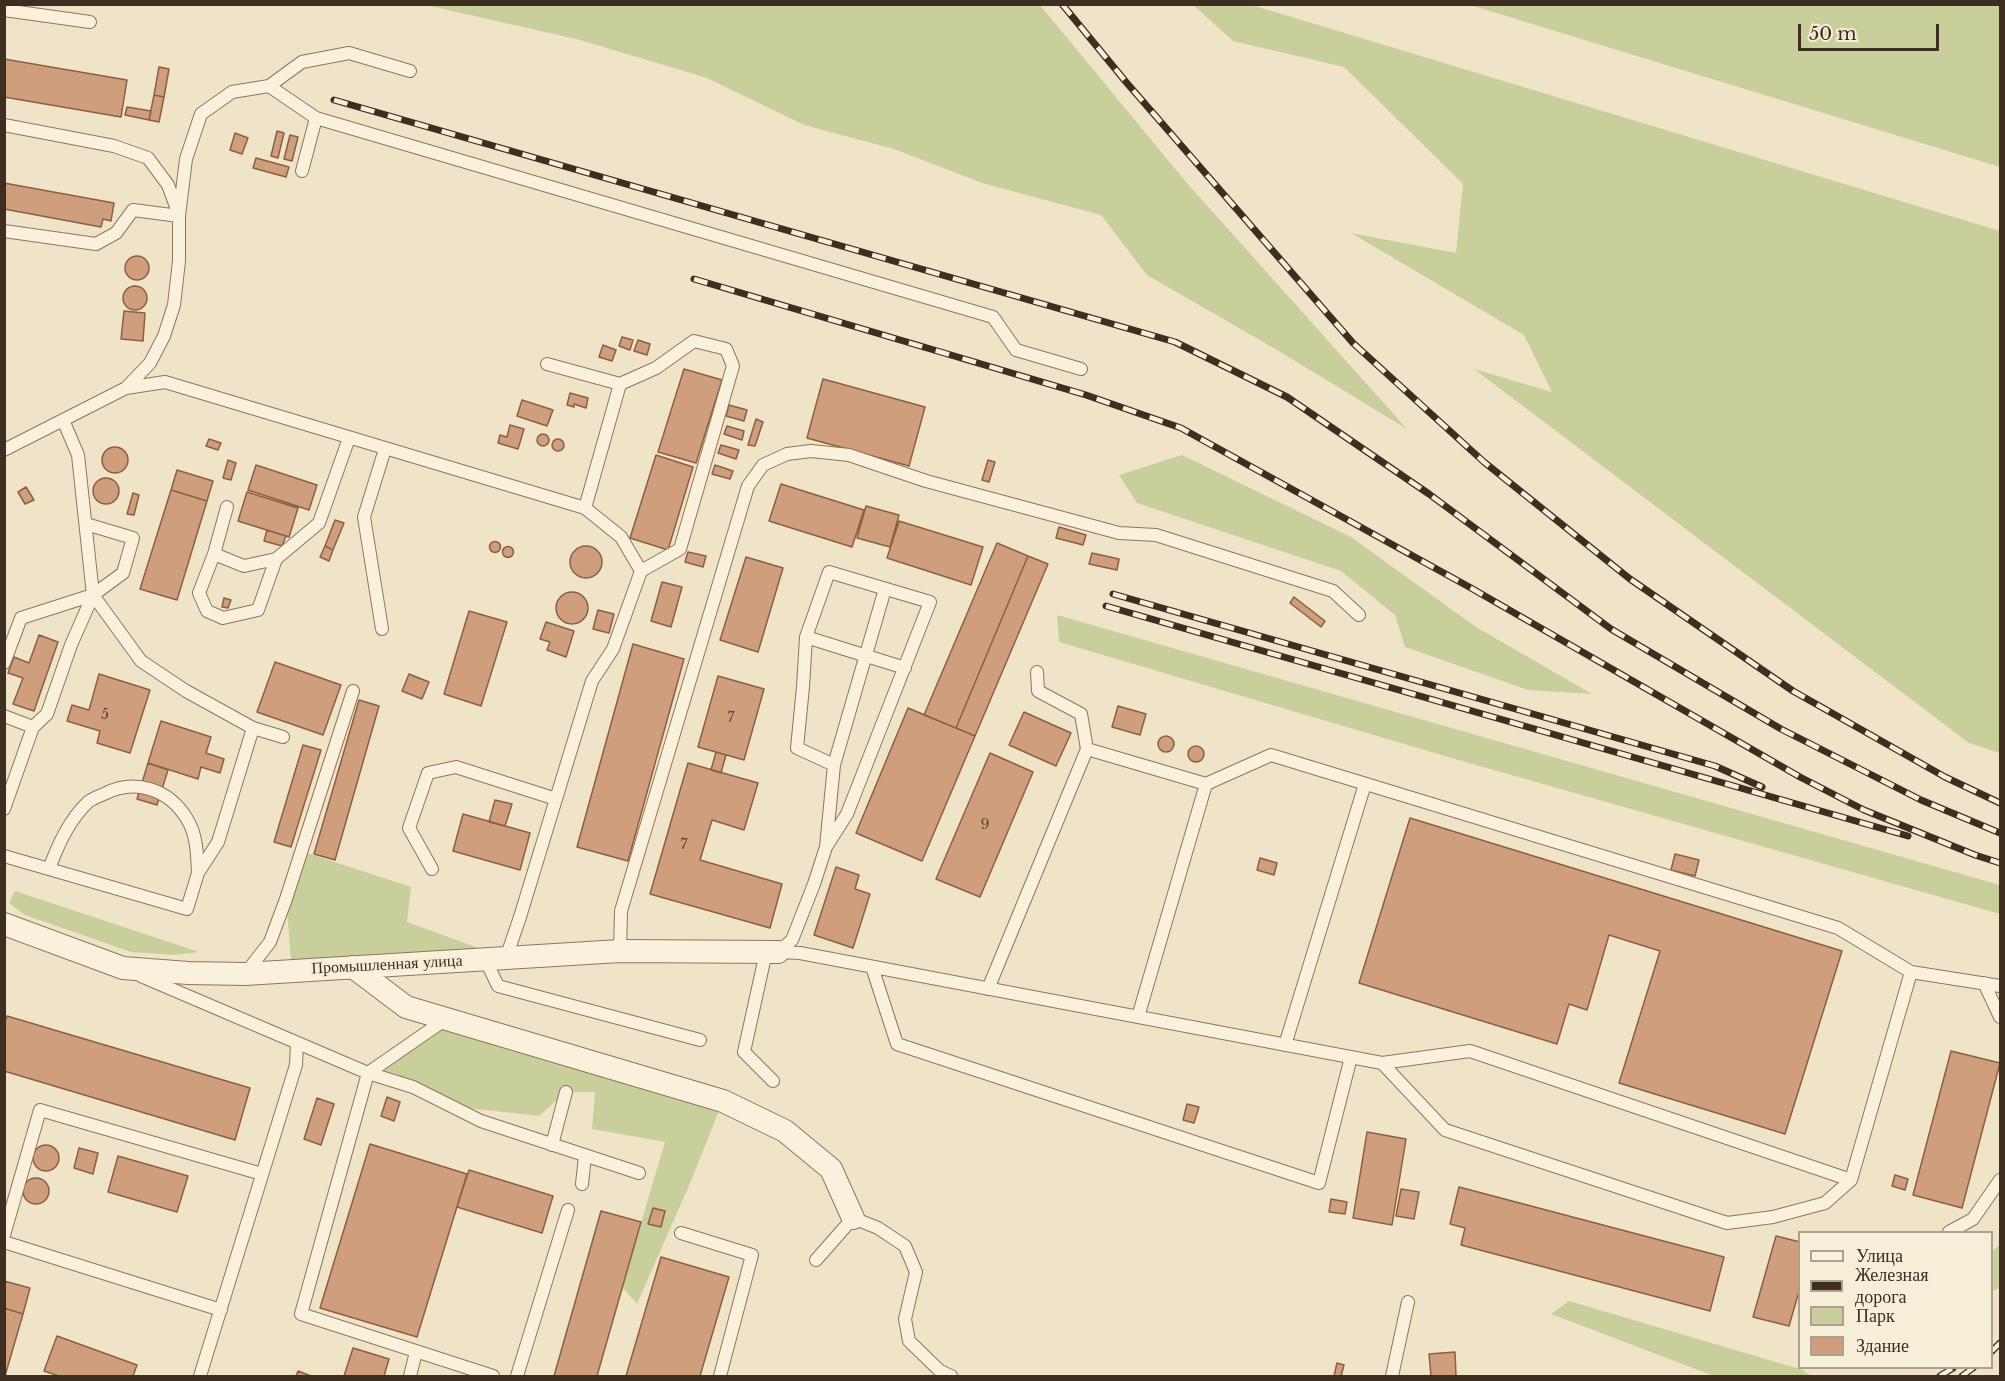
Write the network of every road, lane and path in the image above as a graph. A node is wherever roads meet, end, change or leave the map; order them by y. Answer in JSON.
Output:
{"nodes":[{"id":1,"x":4,"y":10,"type":"edge"},
{"id":2,"x":90,"y":22,"type":"dead end"},
{"id":3,"x":410,"y":71,"type":"dead end"},
{"id":4,"x":269,"y":86,"type":"junction"},
{"id":5,"x":316,"y":118,"type":"junction"},
{"id":6,"x":4,"y":126,"type":"edge"},
{"id":7,"x":302,"y":171,"type":"dead end"},
{"id":8,"x":179,"y":216,"type":"junction"},
{"id":9,"x":4,"y":231,"type":"edge"},
{"id":10,"x":547,"y":364,"type":"dead end"},
{"id":11,"x":1081,"y":369,"type":"dead end"},
{"id":12,"x":620,"y":384,"type":"junction"},
{"id":13,"x":126,"y":388,"type":"junction"},
{"id":14,"x":63,"y":420,"type":"junction"},
{"id":15,"x":349,"y":438,"type":"junction"},
{"id":16,"x":385,"y":449,"type":"junction"},
{"id":17,"x":5,"y":450,"type":"edge"},
{"id":18,"x":226,"y":507,"type":"dead end"},
{"id":19,"x":585,"y":508,"type":"junction"},
{"id":20,"x":86,"y":524,"type":"junction"},
{"id":21,"x":214,"y":554,"type":"junction"},
{"id":22,"x":276,"y":559,"type":"junction"},
{"id":23,"x":640,"y":571,"type":"junction"},
{"id":24,"x":885,"y":589,"type":"junction"},
{"id":25,"x":93,"y":595,"type":"junction"},
{"id":26,"x":1359,"y":615,"type":"dead end"},
{"id":27,"x":382,"y":629,"type":"dead end"},
{"id":28,"x":806,"y":637,"type":"junction"},
{"id":29,"x":866,"y":656,"type":"junction"},
{"id":30,"x":4,"y":663,"type":"edge"},
{"id":31,"x":905,"y":668,"type":"junction"},
{"id":32,"x":1036,"y":672,"type":"dead end"},
{"id":33,"x":353,"y":691,"type":"dead end"},
{"id":34,"x":4,"y":716,"type":"edge"},
{"id":35,"x":33,"y":727,"type":"junction"},
{"id":36,"x":253,"y":728,"type":"junction"},
{"id":37,"x":283,"y":737,"type":"dead end"},
{"id":38,"x":1087,"y":749,"type":"junction"},
{"id":39,"x":834,"y":765,"type":"junction"},
{"id":40,"x":1206,"y":784,"type":"junction"},
{"id":41,"x":1365,"y":784,"type":"junction"},
{"id":42,"x":556,"y":799,"type":"junction"},
{"id":43,"x":4,"y":809,"type":"edge"},
{"id":44,"x":826,"y":847,"type":"junction"},
{"id":45,"x":4,"y":856,"type":"edge"},
{"id":46,"x":49,"y":869,"type":"junction"},
{"id":47,"x":432,"y":869,"type":"dead end"},
{"id":48,"x":198,"y":873,"type":"junction"},
{"id":49,"x":4,"y":924,"type":"edge"},
{"id":50,"x":620,"y":951,"type":"junction"},
{"id":51,"x":772,"y":952,"type":"junction"},
{"id":52,"x":495,"y":958,"type":"junction"},
{"id":53,"x":353,"y":967,"type":"junction"},
{"id":54,"x":872,"y":967,"type":"junction"},
{"id":55,"x":123,"y":968,"type":"junction"},
{"id":56,"x":1911,"y":972,"type":"junction"},
{"id":57,"x":244,"y":974,"type":"junction"},
{"id":58,"x":1984,"y":983,"type":"junction"},
{"id":59,"x":2001,"y":986,"type":"edge"},
{"id":60,"x":988,"y":989,"type":"junction"},
{"id":61,"x":1138,"y":1017,"type":"junction"},
{"id":62,"x":2001,"y":1017,"type":"edge"},
{"id":63,"x":446,"y":1019,"type":"junction"},
{"id":64,"x":700,"y":1040,"type":"dead end"},
{"id":65,"x":297,"y":1043,"type":"junction"},
{"id":66,"x":1285,"y":1045,"type":"junction"},
{"id":67,"x":1351,"y":1058,"type":"junction"},
{"id":68,"x":1382,"y":1064,"type":"junction"},
{"id":69,"x":368,"y":1073,"type":"junction"},
{"id":70,"x":772,"y":1081,"type":"dead end"},
{"id":71,"x":566,"y":1092,"type":"dead end"},
{"id":72,"x":552,"y":1145,"type":"junction"},
{"id":73,"x":585,"y":1156,"type":"junction"},
{"id":74,"x":639,"y":1173,"type":"dead end"},
{"id":75,"x":262,"y":1174,"type":"junction"},
{"id":76,"x":1851,"y":1180,"type":"junction"},
{"id":77,"x":2001,"y":1180,"type":"edge"},
{"id":78,"x":582,"y":1184,"type":"dead end"},
{"id":79,"x":568,"y":1210,"type":"dead end"},
{"id":80,"x":853,"y":1218,"type":"junction"},
{"id":81,"x":1952,"y":1231,"type":"edge"},
{"id":82,"x":681,"y":1233,"type":"dead end"},
{"id":83,"x":4,"y":1234,"type":"edge"},
{"id":84,"x":4,"y":1242,"type":"edge"},
{"id":85,"x":816,"y":1260,"type":"dead end"},
{"id":86,"x":1408,"y":1302,"type":"dead end"},
{"id":87,"x":221,"y":1310,"type":"junction"},
{"id":88,"x":416,"y":1352,"type":"junction"},
{"id":89,"x":200,"y":1377,"type":"edge"},
{"id":90,"x":410,"y":1377,"type":"edge"},
{"id":91,"x":493,"y":1377,"type":"edge"},
{"id":92,"x":517,"y":1377,"type":"edge"},
{"id":93,"x":720,"y":1377,"type":"edge"},
{"id":94,"x":951,"y":1377,"type":"edge"},
{"id":95,"x":1392,"y":1377,"type":"edge"}],
"edges":[{"from":1,"to":2,"type":"lane"},
{"from":3,"to":4,"type":"lane"},
{"from":4,"to":5,"type":"lane"},
{"from":4,"to":8,"type":"lane"},
{"from":5,"to":7,"type":"lane"},
{"from":5,"to":11,"type":"lane"},
{"from":6,"to":8,"type":"lane"},
{"from":8,"to":9,"type":"lane"},
{"from":8,"to":13,"type":"lane"},
{"from":10,"to":12,"type":"lane"},
{"from":12,"to":19,"type":"lane"},
{"from":12,"to":23,"type":"lane"},
{"from":13,"to":14,"type":"lane"},
{"from":13,"to":15,"type":"lane"},
{"from":14,"to":17,"type":"lane"},
{"from":14,"to":20,"type":"lane"},
{"from":15,"to":16,"type":"lane"},
{"from":15,"to":22,"type":"lane"},
{"from":16,"to":19,"type":"lane"},
{"from":16,"to":27,"type":"lane"},
{"from":18,"to":21,"type":"lane"},
{"from":19,"to":23,"type":"lane"},
{"from":20,"to":25,"type":"lane"},
{"from":20,"to":25,"type":"lane"},
{"from":21,"to":22,"type":"lane"},
{"from":21,"to":22,"type":"lane"},
{"from":23,"to":42,"type":"lane"},
{"from":24,"to":28,"type":"lane"},
{"from":24,"to":29,"type":"lane"},
{"from":24,"to":31,"type":"lane"},
{"from":25,"to":30,"type":"lane"},
{"from":25,"to":35,"type":"lane"},
{"from":25,"to":36,"type":"lane"},
{"from":26,"to":50,"type":"lane"},
{"from":28,"to":29,"type":"lane"},
{"from":28,"to":39,"type":"lane"},
{"from":29,"to":31,"type":"lane"},
{"from":29,"to":39,"type":"lane"},
{"from":31,"to":44,"type":"lane"},
{"from":32,"to":38,"type":"lane"},
{"from":33,"to":57,"type":"lane"},
{"from":34,"to":35,"type":"lane"},
{"from":35,"to":43,"type":"lane"},
{"from":36,"to":37,"type":"lane"},
{"from":36,"to":48,"type":"lane"},
{"from":38,"to":40,"type":"lane"},
{"from":38,"to":60,"type":"lane"},
{"from":39,"to":44,"type":"lane"},
{"from":40,"to":41,"type":"lane"},
{"from":40,"to":61,"type":"lane"},
{"from":41,"to":56,"type":"lane"},
{"from":41,"to":66,"type":"lane"},
{"from":42,"to":47,"type":"lane"},
{"from":42,"to":52,"type":"lane"},
{"from":44,"to":51,"type":"lane"},
{"from":45,"to":46,"type":"lane"},
{"from":46,"to":48,"type":"lane"},
{"from":46,"to":48,"type":"lane"},
{"from":49,"to":55,"type":"street","name":"Промышленная улица"},
{"from":50,"to":51,"type":"street","name":"Промышленная улица"},
{"from":50,"to":52,"type":"street","name":"Промышленная улица"},
{"from":51,"to":54,"type":"lane"},
{"from":51,"to":70,"type":"lane"},
{"from":52,"to":53,"type":"street","name":"Промышленная улица"},
{"from":52,"to":64,"type":"lane"},
{"from":53,"to":57,"type":"street","name":"Промышленная улица"},
{"from":53,"to":63,"type":"street"},
{"from":54,"to":60,"type":"lane"},
{"from":54,"to":67,"type":"lane"},
{"from":55,"to":57,"type":"street","name":"Промышленная улица"},
{"from":55,"to":65,"type":"lane"},
{"from":56,"to":58,"type":"lane"},
{"from":56,"to":76,"type":"lane"},
{"from":58,"to":59,"type":"lane"},
{"from":58,"to":62,"type":"lane"},
{"from":60,"to":61,"type":"lane"},
{"from":61,"to":66,"type":"lane"},
{"from":63,"to":69,"type":"lane"},
{"from":63,"to":80,"type":"street"},
{"from":65,"to":69,"type":"lane"},
{"from":65,"to":75,"type":"lane"},
{"from":66,"to":67,"type":"lane"},
{"from":67,"to":68,"type":"lane"},
{"from":68,"to":76,"type":"lane"},
{"from":68,"to":76,"type":"lane"},
{"from":69,"to":72,"type":"lane"},
{"from":69,"to":88,"type":"lane"},
{"from":71,"to":72,"type":"lane"},
{"from":72,"to":73,"type":"lane"},
{"from":73,"to":74,"type":"lane"},
{"from":73,"to":78,"type":"lane"},
{"from":75,"to":83,"type":"lane"},
{"from":75,"to":87,"type":"lane"},
{"from":77,"to":81,"type":"lane"},
{"from":79,"to":92,"type":"lane"},
{"from":80,"to":85,"type":"lane"},
{"from":80,"to":94,"type":"lane"},
{"from":82,"to":93,"type":"lane"},
{"from":84,"to":87,"type":"lane"},
{"from":86,"to":95,"type":"lane"},
{"from":87,"to":89,"type":"lane"},
{"from":88,"to":90,"type":"lane"},
{"from":88,"to":91,"type":"lane"}]}
